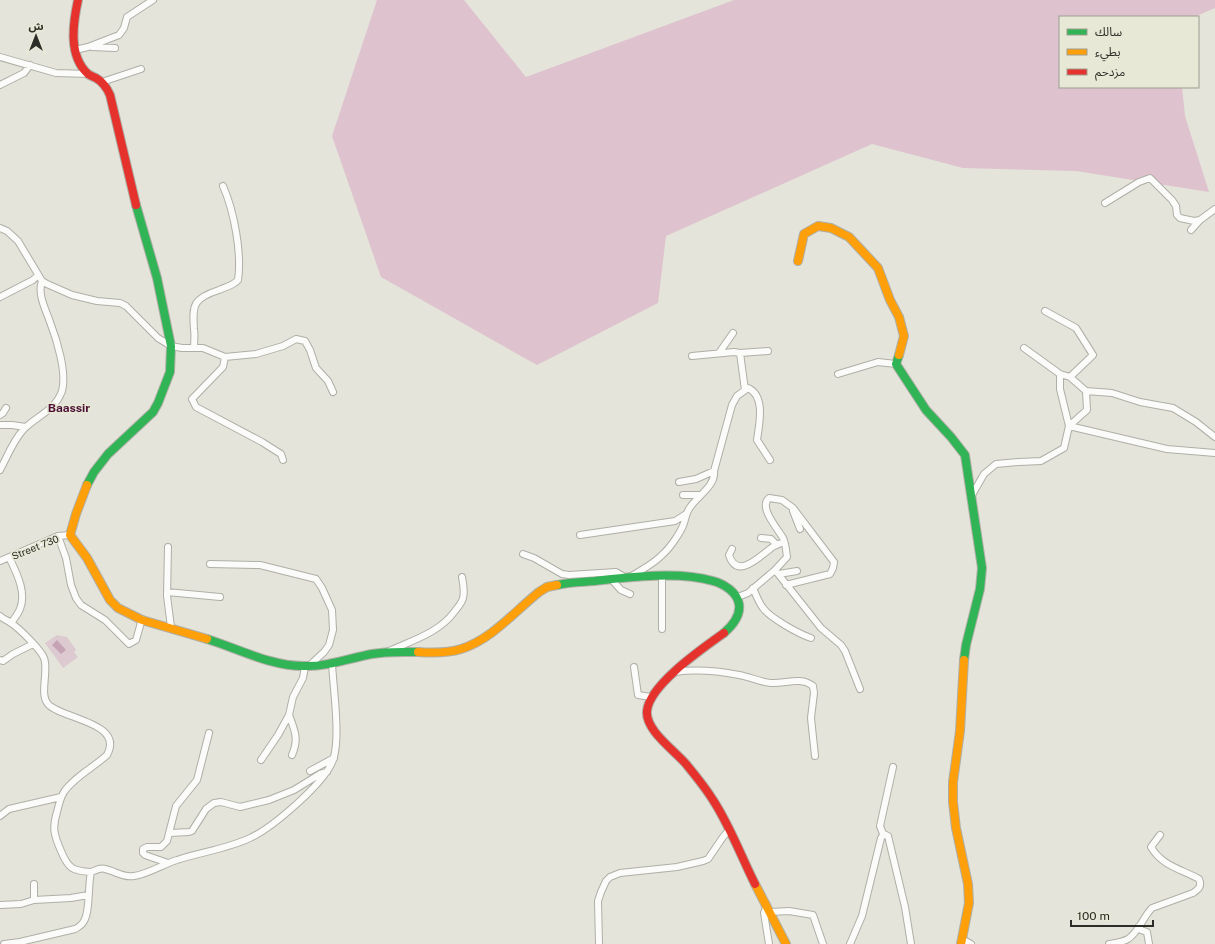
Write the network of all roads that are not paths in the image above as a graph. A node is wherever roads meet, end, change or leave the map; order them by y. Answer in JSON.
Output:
{"nodes":[{"id":1,"x":78,"y":0,"type":"edge"},
{"id":2,"x":153,"y":0,"type":"edge"},
{"id":3,"x":88,"y":47,"type":"junction"},
{"id":4,"x":116,"y":48,"type":"dead end"},
{"id":5,"x":75,"y":50,"type":"junction"},
{"id":6,"x":0,"y":57,"type":"edge"},
{"id":7,"x":30,"y":65,"type":"junction"},
{"id":8,"x":142,"y":70,"type":"dead end"},
{"id":9,"x":89,"y":74,"type":"junction"},
{"id":10,"x":102,"y":82,"type":"junction"},
{"id":11,"x":0,"y":85,"type":"edge"},
{"id":12,"x":223,"y":186,"type":"dead end"},
{"id":13,"x":1105,"y":203,"type":"dead end"},
{"id":14,"x":1215,"y":209,"type":"edge"},
{"id":15,"x":1200,"y":220,"type":"junction"},
{"id":16,"x":0,"y":228,"type":"edge"},
{"id":17,"x":1191,"y":230,"type":"dead end"},
{"id":18,"x":798,"y":261,"type":"dead end"},
{"id":19,"x":40,"y":278,"type":"junction"},
{"id":20,"x":0,"y":297,"type":"edge"},
{"id":21,"x":1045,"y":311,"type":"dead end"},
{"id":22,"x":733,"y":333,"type":"dead end"},
{"id":23,"x":172,"y":346,"type":"junction"},
{"id":24,"x":194,"y":348,"type":"junction"},
{"id":25,"x":1024,"y":348,"type":"dead end"},
{"id":26,"x":768,"y":351,"type":"dead end"},
{"id":27,"x":719,"y":353,"type":"junction"},
{"id":28,"x":740,"y":353,"type":"junction"},
{"id":29,"x":692,"y":356,"type":"dead end"},
{"id":30,"x":225,"y":357,"type":"junction"},
{"id":31,"x":896,"y":364,"type":"junction"},
{"id":32,"x":838,"y":374,"type":"dead end"},
{"id":33,"x":1060,"y":374,"type":"junction"},
{"id":34,"x":1070,"y":377,"type":"junction"},
{"id":35,"x":745,"y":390,"type":"junction"},
{"id":36,"x":1086,"y":391,"type":"junction"},
{"id":37,"x":333,"y":392,"type":"dead end"},
{"id":38,"x":6,"y":408,"type":"dead end"},
{"id":39,"x":0,"y":415,"type":"edge"},
{"id":40,"x":0,"y":425,"type":"edge"},
{"id":41,"x":1070,"y":426,"type":"junction"},
{"id":42,"x":26,"y":427,"type":"junction"},
{"id":43,"x":1215,"y":437,"type":"edge"},
{"id":44,"x":1215,"y":453,"type":"edge"},
{"id":45,"x":283,"y":460,"type":"dead end"},
{"id":46,"x":770,"y":460,"type":"dead end"},
{"id":47,"x":0,"y":470,"type":"edge"},
{"id":48,"x":714,"y":471,"type":"junction"},
{"id":49,"x":679,"y":482,"type":"dead end"},
{"id":50,"x":684,"y":495,"type":"dead end"},
{"id":51,"x":700,"y":495,"type":"junction"},
{"id":52,"x":972,"y":495,"type":"junction"},
{"id":53,"x":793,"y":508,"type":"junction"},
{"id":54,"x":686,"y":514,"type":"junction"},
{"id":55,"x":800,"y":529,"type":"dead end"},
{"id":56,"x":70,"y":534,"type":"junction"},
{"id":57,"x":580,"y":535,"type":"dead end"},
{"id":58,"x":58,"y":536,"type":"junction"},
{"id":59,"x":761,"y":538,"type":"dead end"},
{"id":60,"x":784,"y":542,"type":"junction"},
{"id":61,"x":777,"y":545,"type":"junction"},
{"id":62,"x":168,"y":547,"type":"dead end"},
{"id":63,"x":732,"y":549,"type":"dead end"},
{"id":64,"x":523,"y":554,"type":"dead end"},
{"id":65,"x":9,"y":557,"type":"junction"},
{"id":66,"x":0,"y":561,"type":"edge"},
{"id":67,"x":210,"y":564,"type":"dead end"},
{"id":68,"x":797,"y":571,"type":"dead end"},
{"id":69,"x":777,"y":572,"type":"junction"},
{"id":70,"x":662,"y":575,"type":"junction"},
{"id":71,"x":462,"y":576,"type":"dead end"},
{"id":72,"x":627,"y":578,"type":"junction"},
{"id":73,"x":612,"y":580,"type":"junction"},
{"id":74,"x":786,"y":585,"type":"junction"},
{"id":75,"x":754,"y":588,"type":"junction"},
{"id":76,"x":167,"y":592,"type":"junction"},
{"id":77,"x":630,"y":594,"type":"dead end"},
{"id":78,"x":220,"y":597,"type":"dead end"},
{"id":79,"x":738,"y":597,"type":"junction"},
{"id":80,"x":0,"y":616,"type":"edge"},
{"id":81,"x":142,"y":619,"type":"junction"},
{"id":82,"x":11,"y":623,"type":"junction"},
{"id":83,"x":171,"y":627,"type":"junction"},
{"id":84,"x":662,"y":629,"type":"dead end"},
{"id":85,"x":811,"y":638,"type":"dead end"},
{"id":86,"x":33,"y":644,"type":"junction"},
{"id":87,"x":386,"y":652,"type":"junction"},
{"id":88,"x":0,"y":660,"type":"edge"},
{"id":89,"x":332,"y":663,"type":"junction"},
{"id":90,"x":307,"y":666,"type":"junction"},
{"id":91,"x":634,"y":667,"type":"dead end"},
{"id":92,"x":675,"y":672,"type":"junction"},
{"id":93,"x":860,"y":689,"type":"dead end"},
{"id":94,"x":652,"y":697,"type":"junction"},
{"id":95,"x":289,"y":715,"type":"junction"},
{"id":96,"x":209,"y":733,"type":"dead end"},
{"id":97,"x":292,"y":755,"type":"dead end"},
{"id":98,"x":815,"y":756,"type":"dead end"},
{"id":99,"x":334,"y":758,"type":"junction"},
{"id":100,"x":261,"y":760,"type":"dead end"},
{"id":101,"x":894,"y":767,"type":"dead end"},
{"id":102,"x":310,"y":770,"type":"dead end"},
{"id":103,"x":327,"y":772,"type":"junction"},
{"id":104,"x":61,"y":797,"type":"junction"},
{"id":105,"x":0,"y":816,"type":"edge"},
{"id":106,"x":729,"y":830,"type":"junction"},
{"id":107,"x":170,"y":833,"type":"junction"},
{"id":108,"x":883,"y":834,"type":"junction"},
{"id":109,"x":1160,"y":835,"type":"dead end"},
{"id":110,"x":168,"y":863,"type":"junction"},
{"id":111,"x":91,"y":872,"type":"junction"},
{"id":112,"x":34,"y":884,"type":"dead end"},
{"id":113,"x":88,"y":895,"type":"junction"},
{"id":114,"x":34,"y":900,"type":"junction"},
{"id":115,"x":0,"y":905,"type":"edge"},
{"id":116,"x":768,"y":908,"type":"junction"},
{"id":117,"x":1139,"y":926,"type":"junction"},
{"id":118,"x":962,"y":942,"type":"edge"},
{"id":119,"x":4,"y":944,"type":"edge"},
{"id":120,"x":599,"y":944,"type":"edge"},
{"id":121,"x":769,"y":944,"type":"edge"},
{"id":122,"x":786,"y":944,"type":"edge"},
{"id":123,"x":822,"y":944,"type":"edge"},
{"id":124,"x":850,"y":944,"type":"edge"},
{"id":125,"x":911,"y":944,"type":"edge"},
{"id":126,"x":971,"y":944,"type":"edge"},
{"id":127,"x":1109,"y":944,"type":"edge"},
{"id":128,"x":1149,"y":944,"type":"edge"}],
"edges":[{"from":1,"to":5,"type":"street"},
{"from":2,"to":3,"type":"street"},
{"from":3,"to":4,"type":"street"},
{"from":3,"to":5,"type":"street"},
{"from":5,"to":9,"type":"street"},
{"from":6,"to":7,"type":"street"},
{"from":7,"to":9,"type":"street"},
{"from":7,"to":11,"type":"street"},
{"from":8,"to":10,"type":"street"},
{"from":9,"to":10,"type":"street"},
{"from":10,"to":23,"type":"street"},
{"from":12,"to":24,"type":"street"},
{"from":13,"to":15,"type":"street"},
{"from":14,"to":15,"type":"street"},
{"from":15,"to":17,"type":"street"},
{"from":16,"to":19,"type":"street"},
{"from":18,"to":31,"type":"street"},
{"from":19,"to":20,"type":"street"},
{"from":19,"to":23,"type":"street"},
{"from":19,"to":42,"type":"street"},
{"from":21,"to":34,"type":"street"},
{"from":22,"to":27,"type":"street"},
{"from":23,"to":24,"type":"street"},
{"from":23,"to":56,"type":"street"},
{"from":24,"to":30,"type":"street"},
{"from":25,"to":33,"type":"street"},
{"from":26,"to":28,"type":"street"},
{"from":27,"to":28,"type":"street"},
{"from":27,"to":29,"type":"street"},
{"from":28,"to":35,"type":"street"},
{"from":30,"to":37,"type":"street"},
{"from":30,"to":45,"type":"street"},
{"from":31,"to":32,"type":"street"},
{"from":31,"to":52,"type":"street"},
{"from":33,"to":34,"type":"street"},
{"from":33,"to":41,"type":"street"},
{"from":34,"to":36,"type":"street"},
{"from":35,"to":46,"type":"street"},
{"from":35,"to":48,"type":"street"},
{"from":36,"to":41,"type":"street"},
{"from":36,"to":43,"type":"street"},
{"from":38,"to":39,"type":"street"},
{"from":40,"to":42,"type":"street"},
{"from":41,"to":44,"type":"street"},
{"from":41,"to":52,"type":"street"},
{"from":42,"to":47,"type":"street"},
{"from":48,"to":49,"type":"street"},
{"from":48,"to":51,"type":"street"},
{"from":50,"to":51,"type":"street"},
{"from":51,"to":54,"type":"street"},
{"from":52,"to":118,"type":"street"},
{"from":53,"to":55,"type":"street"},
{"from":53,"to":60,"type":"street"},
{"from":53,"to":74,"type":"street"},
{"from":54,"to":57,"type":"street"},
{"from":54,"to":72,"type":"street"},
{"from":56,"to":58,"type":"street","name":"Street 730"},
{"from":56,"to":81,"type":"street"},
{"from":58,"to":65,"type":"street","name":"Street 730"},
{"from":58,"to":81,"type":"street"},
{"from":59,"to":61,"type":"street"},
{"from":60,"to":61,"type":"street"},
{"from":60,"to":69,"type":"street"},
{"from":61,"to":63,"type":"street"},
{"from":62,"to":76,"type":"street"},
{"from":64,"to":72,"type":"street"},
{"from":65,"to":66,"type":"street","name":"Street 730"},
{"from":65,"to":82,"type":"street"},
{"from":67,"to":90,"type":"street"},
{"from":68,"to":69,"type":"street"},
{"from":69,"to":74,"type":"street"},
{"from":69,"to":75,"type":"street"},
{"from":70,"to":72,"type":"street"},
{"from":70,"to":79,"type":"street"},
{"from":70,"to":84,"type":"street"},
{"from":71,"to":87,"type":"street"},
{"from":72,"to":73,"type":"street"},
{"from":73,"to":77,"type":"street"},
{"from":73,"to":87,"type":"street"},
{"from":74,"to":93,"type":"street"},
{"from":75,"to":79,"type":"street"},
{"from":75,"to":85,"type":"street"},
{"from":76,"to":78,"type":"street"},
{"from":76,"to":83,"type":"street"},
{"from":79,"to":92,"type":"street"},
{"from":80,"to":82,"type":"street"},
{"from":81,"to":83,"type":"street"},
{"from":82,"to":86,"type":"street"},
{"from":83,"to":90,"type":"street"},
{"from":86,"to":88,"type":"street"},
{"from":86,"to":104,"type":"street"},
{"from":87,"to":89,"type":"street"},
{"from":89,"to":90,"type":"street"},
{"from":89,"to":99,"type":"street"},
{"from":90,"to":95,"type":"street"},
{"from":91,"to":94,"type":"street"},
{"from":92,"to":94,"type":"street"},
{"from":92,"to":98,"type":"street"},
{"from":94,"to":106,"type":"street"},
{"from":95,"to":97,"type":"street"},
{"from":95,"to":100,"type":"street"},
{"from":96,"to":107,"type":"street"},
{"from":99,"to":102,"type":"street"},
{"from":99,"to":103,"type":"street"},
{"from":101,"to":108,"type":"street"},
{"from":103,"to":107,"type":"street"},
{"from":103,"to":110,"type":"street"},
{"from":104,"to":105,"type":"street"},
{"from":104,"to":111,"type":"street"},
{"from":106,"to":116,"type":"street"},
{"from":106,"to":120,"type":"street"},
{"from":107,"to":110,"type":"street"},
{"from":108,"to":124,"type":"street"},
{"from":108,"to":125,"type":"street"},
{"from":109,"to":117,"type":"street"},
{"from":110,"to":111,"type":"street"},
{"from":111,"to":113,"type":"street"},
{"from":112,"to":114,"type":"street"},
{"from":113,"to":114,"type":"street"},
{"from":113,"to":119,"type":"street"},
{"from":114,"to":115,"type":"street"},
{"from":116,"to":121,"type":"street"},
{"from":116,"to":122,"type":"street"},
{"from":116,"to":123,"type":"street"},
{"from":117,"to":127,"type":"street"},
{"from":117,"to":128,"type":"street"},
{"from":118,"to":126,"type":"street"}]}
